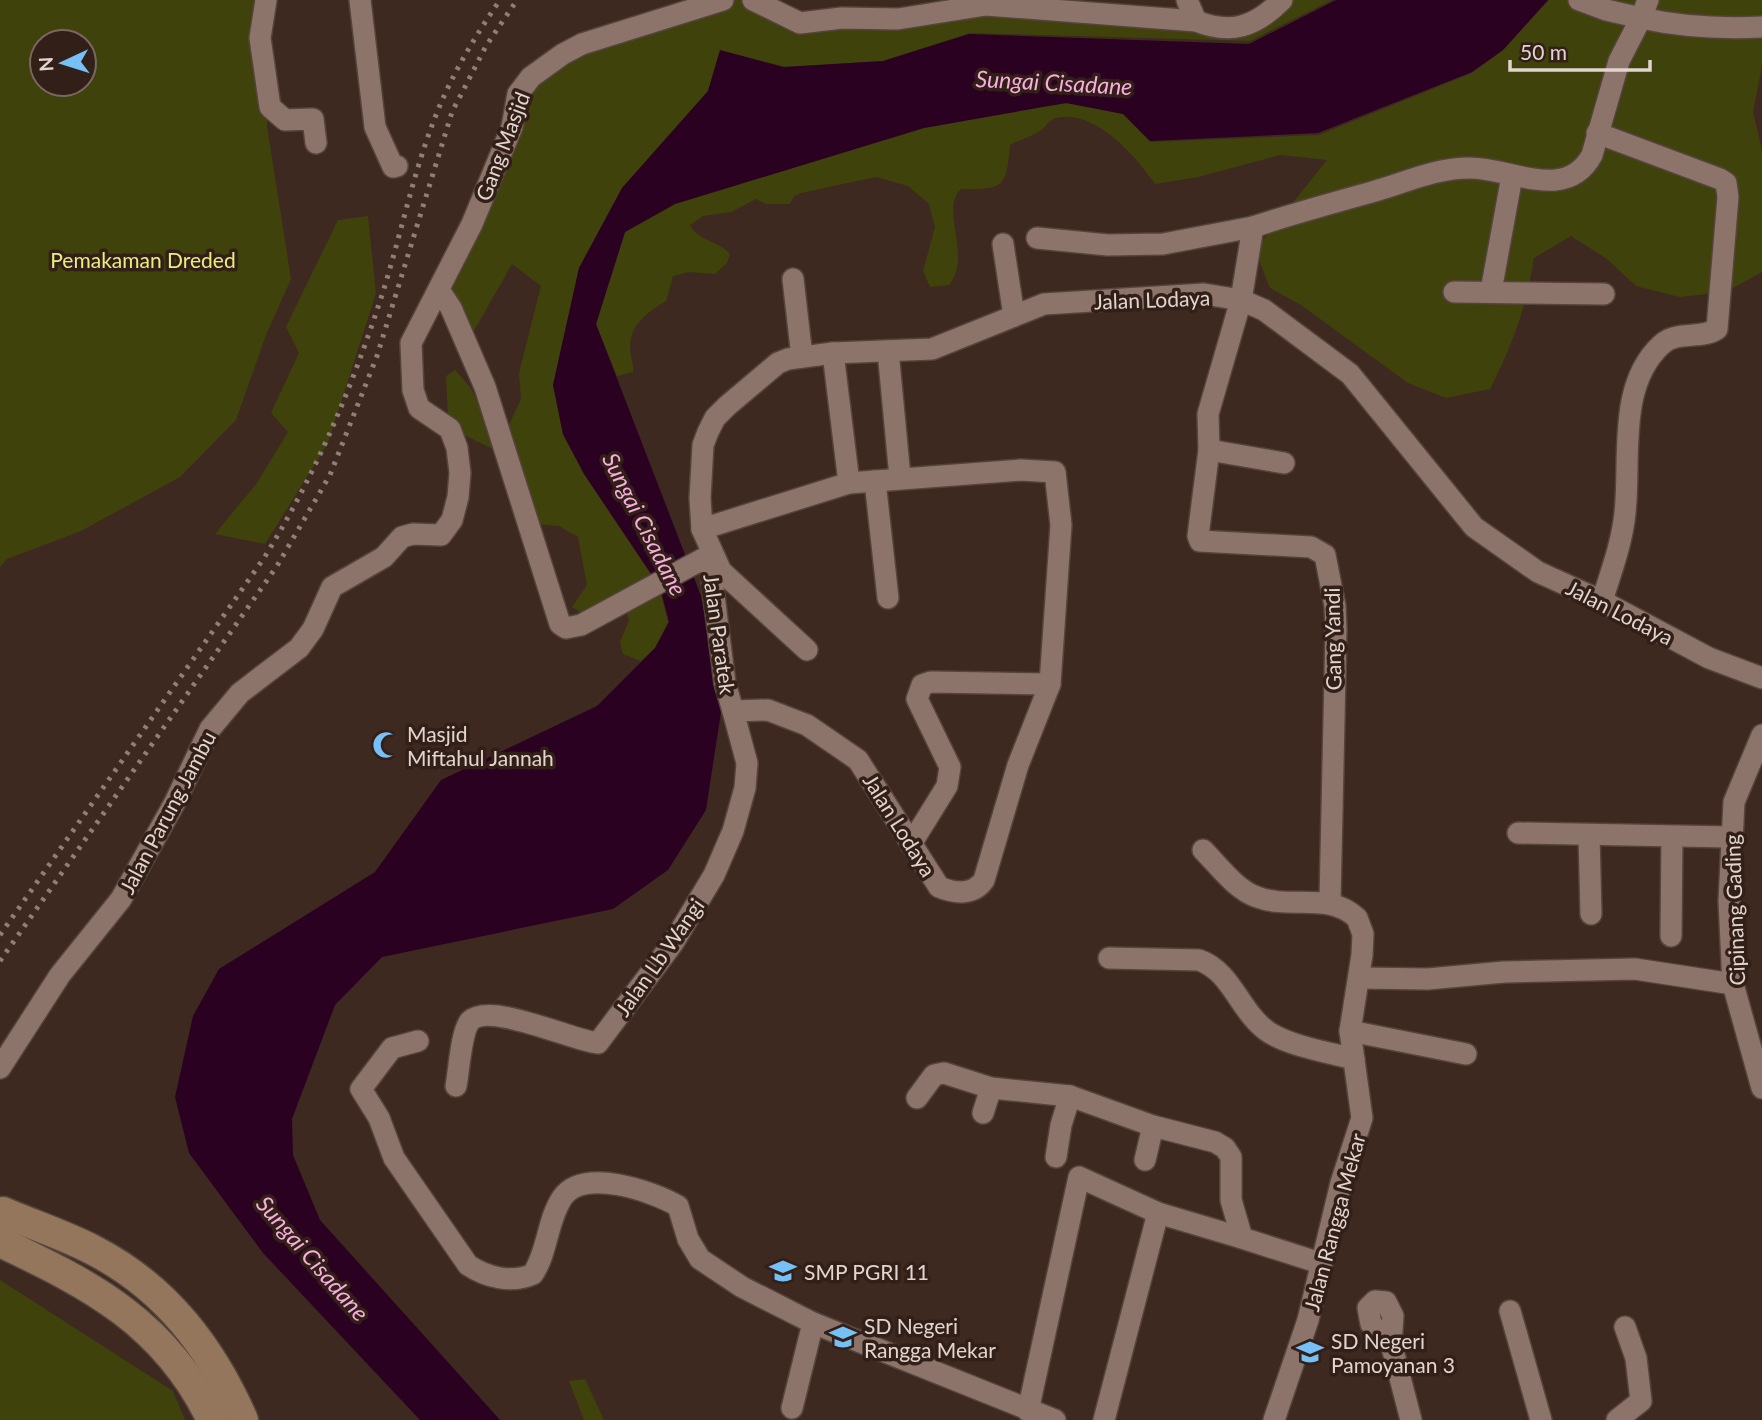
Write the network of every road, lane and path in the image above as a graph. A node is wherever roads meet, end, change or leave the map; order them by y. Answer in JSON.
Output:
{"nodes":[{"id":1,"x":266,"y":0,"type":"edge"},
{"id":2,"x":360,"y":0,"type":"edge"},
{"id":3,"x":723,"y":0,"type":"edge"},
{"id":4,"x":753,"y":0,"type":"edge"},
{"id":5,"x":1187,"y":0,"type":"edge"},
{"id":6,"x":1282,"y":0,"type":"edge"},
{"id":7,"x":1579,"y":0,"type":"edge"},
{"id":8,"x":897,"y":9,"type":"edge"},
{"id":9,"x":1645,"y":9,"type":"edge"},
{"id":10,"x":1196,"y":21,"type":"junction"},
{"id":11,"x":1762,"y":27,"type":"edge"},
{"id":12,"x":1597,"y":133,"type":"junction"},
{"id":13,"x":316,"y":143,"type":"dead end"},
{"id":14,"x":397,"y":166,"type":"dead end"},
{"id":15,"x":1512,"y":176,"type":"junction"},
{"id":16,"x":1253,"y":227,"type":"junction"},
{"id":17,"x":1037,"y":238,"type":"dead end"},
{"id":18,"x":1003,"y":244,"type":"dead end"},
{"id":19,"x":793,"y":279,"type":"dead end"},
{"id":20,"x":439,"y":290,"type":"junction"},
{"id":21,"x":1491,"y":291,"type":"junction"},
{"id":22,"x":1454,"y":292,"type":"dead end"},
{"id":23,"x":1605,"y":294,"type":"dead end"},
{"id":24,"x":1241,"y":300,"type":"junction"},
{"id":25,"x":1014,"y":316,"type":"junction"},
{"id":26,"x":888,"y":351,"type":"junction"},
{"id":27,"x":833,"y":353,"type":"junction"},
{"id":28,"x":802,"y":357,"type":"junction"},
{"id":29,"x":1209,"y":450,"type":"junction"},
{"id":30,"x":1284,"y":463,"type":"dead end"},
{"id":31,"x":900,"y":477,"type":"junction"},
{"id":32,"x":875,"y":481,"type":"junction"},
{"id":33,"x":849,"y":483,"type":"junction"},
{"id":34,"x":702,"y":528,"type":"junction"},
{"id":35,"x":704,"y":558,"type":"junction"},
{"id":36,"x":888,"y":598,"type":"dead end"},
{"id":37,"x":1602,"y":601,"type":"junction"},
{"id":38,"x":807,"y":650,"type":"dead end"},
{"id":39,"x":1762,"y":678,"type":"edge"},
{"id":40,"x":1050,"y":684,"type":"junction"},
{"id":41,"x":733,"y":711,"type":"junction"},
{"id":42,"x":1762,"y":736,"type":"edge"},
{"id":43,"x":1518,"y":833,"type":"dead end"},
{"id":44,"x":1589,"y":835,"type":"junction"},
{"id":45,"x":1672,"y":837,"type":"junction"},
{"id":46,"x":1730,"y":837,"type":"junction"},
{"id":47,"x":911,"y":844,"type":"junction"},
{"id":48,"x":1203,"y":850,"type":"dead end"},
{"id":49,"x":1330,"y":901,"type":"junction"},
{"id":50,"x":1591,"y":914,"type":"dead end"},
{"id":51,"x":1671,"y":936,"type":"dead end"},
{"id":52,"x":1109,"y":958,"type":"dead end"},
{"id":53,"x":1359,"y":978,"type":"junction"},
{"id":54,"x":1733,"y":984,"type":"junction"},
{"id":55,"x":1350,"y":1031,"type":"junction"},
{"id":56,"x":418,"y":1041,"type":"dead end"},
{"id":57,"x":1466,"y":1054,"type":"dead end"},
{"id":58,"x":1354,"y":1059,"type":"junction"},
{"id":59,"x":0,"y":1068,"type":"edge"},
{"id":60,"x":456,"y":1086,"type":"dead end"},
{"id":61,"x":991,"y":1087,"type":"junction"},
{"id":62,"x":1762,"y":1088,"type":"edge"},
{"id":63,"x":1070,"y":1096,"type":"junction"},
{"id":64,"x":918,"y":1098,"type":"dead end"},
{"id":65,"x":984,"y":1113,"type":"dead end"},
{"id":66,"x":1153,"y":1126,"type":"junction"},
{"id":67,"x":1056,"y":1157,"type":"dead end"},
{"id":68,"x":1145,"y":1160,"type":"dead end"},
{"id":69,"x":1158,"y":1213,"type":"junction"},
{"id":70,"x":1,"y":1214,"type":"edge"},
{"id":71,"x":1242,"y":1238,"type":"junction"},
{"id":72,"x":0,"y":1242,"type":"edge"},
{"id":73,"x":1320,"y":1262,"type":"junction"},
{"id":74,"x":1510,"y":1311,"type":"dead end"},
{"id":75,"x":813,"y":1323,"type":"junction"},
{"id":76,"x":1625,"y":1327,"type":"dead end"},
{"id":77,"x":1391,"y":1343,"type":"dead end"},
{"id":78,"x":792,"y":1408,"type":"dead end"},
{"id":79,"x":1028,"y":1411,"type":"junction"},
{"id":80,"x":212,"y":1420,"type":"edge"},
{"id":81,"x":243,"y":1420,"type":"edge"},
{"id":82,"x":1055,"y":1420,"type":"edge"},
{"id":83,"x":1104,"y":1420,"type":"edge"},
{"id":84,"x":1274,"y":1420,"type":"edge"},
{"id":85,"x":1411,"y":1420,"type":"edge"},
{"id":86,"x":1541,"y":1420,"type":"edge"},
{"id":87,"x":1617,"y":1420,"type":"edge"}],
"edges":[{"from":1,"to":13,"type":"street"},
{"from":2,"to":14,"type":"street"},
{"from":3,"to":20,"type":"street","name":"Gang Masjid"},
{"from":4,"to":8,"type":"street"},
{"from":5,"to":10,"type":"street"},
{"from":6,"to":10,"type":"street"},
{"from":7,"to":9,"type":"street"},
{"from":8,"to":10,"type":"street"},
{"from":9,"to":11,"type":"street"},
{"from":9,"to":12,"type":"street"},
{"from":12,"to":15,"type":"street"},
{"from":12,"to":37,"type":"street"},
{"from":15,"to":16,"type":"street"},
{"from":15,"to":21,"type":"street"},
{"from":16,"to":17,"type":"street"},
{"from":16,"to":24,"type":"street"},
{"from":18,"to":25,"type":"street"},
{"from":19,"to":28,"type":"street"},
{"from":20,"to":35,"type":"street"},
{"from":20,"to":59,"type":"street","name":"Jalan Parung Jambu"},
{"from":21,"to":22,"type":"street"},
{"from":21,"to":23,"type":"street"},
{"from":24,"to":25,"type":"street","name":"Jalan Lodaya"},
{"from":24,"to":29,"type":"street"},
{"from":24,"to":37,"type":"street","name":"Jalan Lodaya"},
{"from":25,"to":26,"type":"street","name":"Jalan Lodaya"},
{"from":26,"to":27,"type":"street","name":"Jalan Lodaya"},
{"from":26,"to":31,"type":"street"},
{"from":27,"to":28,"type":"street","name":"Jalan Lodaya"},
{"from":27,"to":33,"type":"street"},
{"from":28,"to":34,"type":"street","name":"Jalan Lodaya"},
{"from":29,"to":30,"type":"street"},
{"from":29,"to":49,"type":"street","name":"Gang Yandi"},
{"from":31,"to":32,"type":"street"},
{"from":31,"to":40,"type":"street","name":"Jalan Lodaya"},
{"from":32,"to":33,"type":"street"},
{"from":32,"to":36,"type":"street"},
{"from":33,"to":34,"type":"street"},
{"from":34,"to":35,"type":"street","name":"Jalan Lodaya"},
{"from":35,"to":38,"type":"street","name":"Jalan Lodaya"},
{"from":35,"to":41,"type":"street","name":"Jalan Paratek"},
{"from":37,"to":39,"type":"street","name":"Jalan Lodaya"},
{"from":40,"to":47,"type":"street"},
{"from":40,"to":47,"type":"street","name":"Jalan Lodaya"},
{"from":41,"to":47,"type":"street","name":"Jalan Lodaya"},
{"from":41,"to":60,"type":"street","name":"Jalan Lb Wangi"},
{"from":42,"to":46,"type":"street","name":"Cipinang Gading"},
{"from":43,"to":44,"type":"street"},
{"from":44,"to":45,"type":"street"},
{"from":44,"to":50,"type":"street"},
{"from":45,"to":46,"type":"street"},
{"from":45,"to":51,"type":"street"},
{"from":46,"to":54,"type":"street","name":"Cipinang Gading"},
{"from":48,"to":49,"type":"street"},
{"from":49,"to":53,"type":"street","name":"Jalan Rangga Mekar"},
{"from":52,"to":58,"type":"street"},
{"from":53,"to":54,"type":"street"},
{"from":53,"to":55,"type":"street","name":"Jalan Rangga Mekar"},
{"from":54,"to":62,"type":"street","name":"Cipinang Gading"},
{"from":55,"to":57,"type":"street"},
{"from":55,"to":58,"type":"street","name":"Jalan Rangga Mekar"},
{"from":56,"to":75,"type":"street"},
{"from":58,"to":73,"type":"street","name":"Jalan Rangga Mekar"},
{"from":61,"to":63,"type":"street"},
{"from":61,"to":64,"type":"street"},
{"from":61,"to":65,"type":"street"},
{"from":63,"to":66,"type":"street"},
{"from":63,"to":67,"type":"street"},
{"from":66,"to":68,"type":"street"},
{"from":66,"to":71,"type":"street"},
{"from":69,"to":71,"type":"street"},
{"from":69,"to":79,"type":"street"},
{"from":69,"to":83,"type":"street"},
{"from":70,"to":81,"type":"street"},
{"from":71,"to":73,"type":"street"},
{"from":72,"to":80,"type":"street"},
{"from":73,"to":84,"type":"street","name":"Jalan Rangga Mekar"},
{"from":74,"to":86,"type":"street"},
{"from":75,"to":78,"type":"street"},
{"from":75,"to":79,"type":"street"},
{"from":76,"to":87,"type":"street"},
{"from":77,"to":85,"type":"street"},
{"from":79,"to":82,"type":"street"}]}
